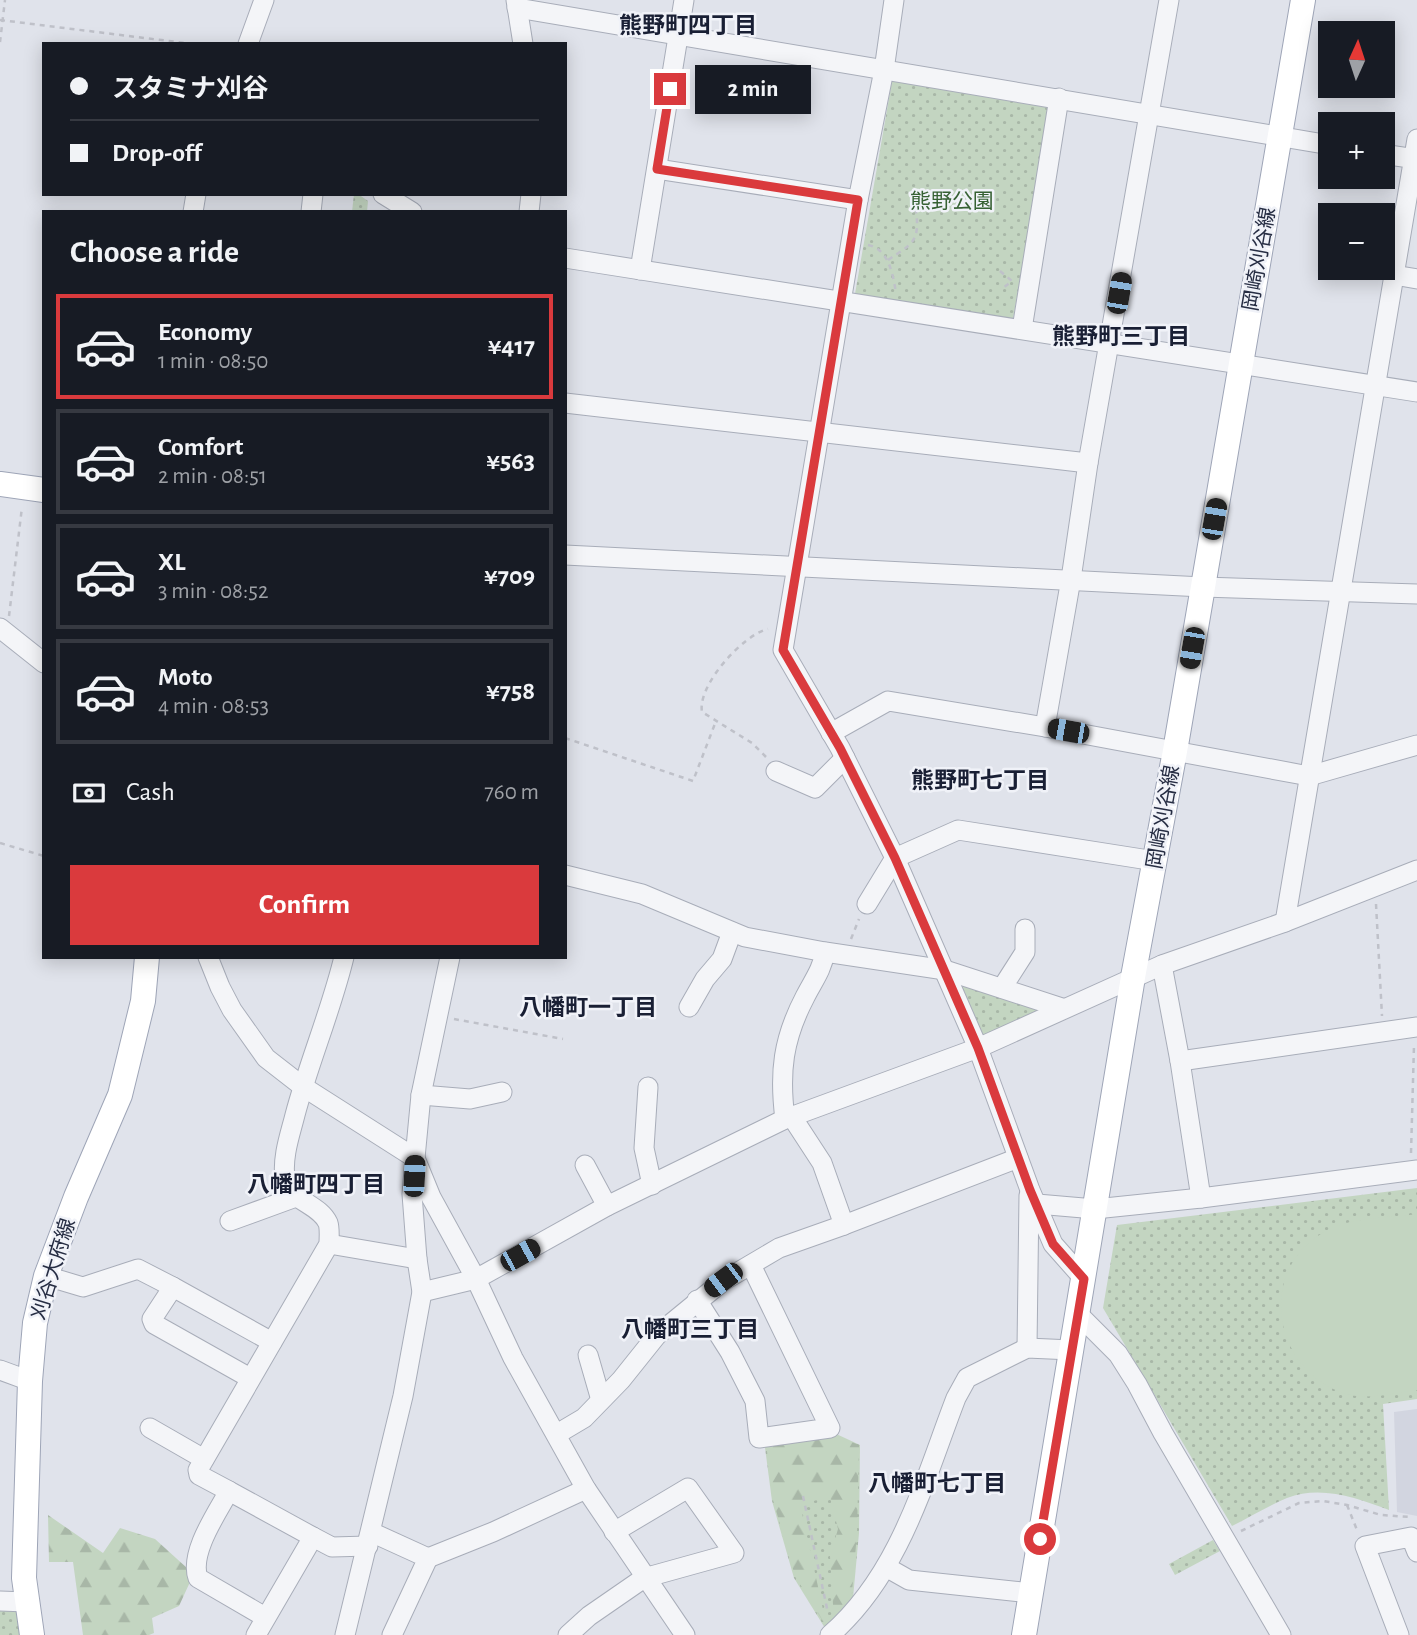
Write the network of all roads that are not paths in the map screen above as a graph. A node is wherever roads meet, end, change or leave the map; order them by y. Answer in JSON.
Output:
{"nodes":[{"id":1,"x":264,"y":0,"type":"edge"},
{"id":2,"x":684,"y":0,"type":"edge"},
{"id":3,"x":894,"y":0,"type":"edge"},
{"id":4,"x":1169,"y":0,"type":"edge"},
{"id":5,"x":1303,"y":0,"type":"edge"},
{"id":6,"x":517,"y":4,"type":"edge"},
{"id":7,"x":679,"y":36,"type":"junction"},
{"id":8,"x":249,"y":42,"type":"edge"},
{"id":9,"x":523,"y":42,"type":"edge"},
{"id":10,"x":884,"y":70,"type":"junction"},
{"id":11,"x":1059,"y":98,"type":"junction"},
{"id":12,"x":1150,"y":114,"type":"junction"},
{"id":13,"x":1280,"y":136,"type":"junction"},
{"id":14,"x":1318,"y":143,"type":"edge"},
{"id":15,"x":1416,"y":153,"type":"edge"},
{"id":16,"x":1395,"y":154,"type":"edge"},
{"id":17,"x":657,"y":169,"type":"junction"},
{"id":18,"x":386,"y":196,"type":"edge"},
{"id":19,"x":858,"y":200,"type":"junction"},
{"id":20,"x":409,"y":210,"type":"edge"},
{"id":21,"x":567,"y":258,"type":"edge"},
{"id":22,"x":1395,"y":269,"type":"edge"},
{"id":23,"x":640,"y":270,"type":"junction"},
{"id":24,"x":1395,"y":275,"type":"edge"},
{"id":25,"x":1417,"y":279,"type":"edge"},
{"id":26,"x":1393,"y":280,"type":"edge"},
{"id":27,"x":842,"y":301,"type":"junction"},
{"id":28,"x":1022,"y":329,"type":"junction"},
{"id":29,"x":1110,"y":345,"type":"junction"},
{"id":30,"x":1241,"y":365,"type":"junction"},
{"id":31,"x":1375,"y":386,"type":"junction"},
{"id":32,"x":1417,"y":392,"type":"edge"},
{"id":33,"x":567,"y":403,"type":"edge"},
{"id":34,"x":819,"y":433,"type":"junction"},
{"id":35,"x":1088,"y":463,"type":"junction"},
{"id":36,"x":0,"y":484,"type":"edge"},
{"id":37,"x":34,"y":488,"type":"edge"},
{"id":38,"x":567,"y":555,"type":"edge"},
{"id":39,"x":797,"y":566,"type":"junction"},
{"id":40,"x":1071,"y":579,"type":"junction"},
{"id":41,"x":1203,"y":587,"type":"junction"},
{"id":42,"x":1341,"y":591,"type":"junction"},
{"id":43,"x":1417,"y":594,"type":"edge"},
{"id":44,"x":4,"y":631,"type":"edge"},
{"id":45,"x":42,"y":661,"type":"edge"},
{"id":46,"x":1045,"y":727,"type":"junction"},
{"id":47,"x":831,"y":733,"type":"junction"},
{"id":48,"x":1417,"y":745,"type":"edge"},
{"id":49,"x":1175,"y":751,"type":"junction"},
{"id":50,"x":845,"y":758,"type":"junction"},
{"id":51,"x":776,"y":771,"type":"road end"},
{"id":52,"x":1309,"y":776,"type":"junction"},
{"id":53,"x":895,"y":858,"type":"junction"},
{"id":54,"x":1155,"y":861,"type":"junction"},
{"id":55,"x":1417,"y":870,"type":"edge"},
{"id":56,"x":567,"y":876,"type":"edge"},
{"id":57,"x":867,"y":904,"type":"road end"},
{"id":58,"x":1285,"y":922,"type":"junction"},
{"id":59,"x":1025,"y":929,"type":"dead end"},
{"id":60,"x":732,"y":932,"type":"junction"},
{"id":61,"x":825,"y":952,"type":"junction"},
{"id":62,"x":147,"y":959,"type":"edge"},
{"id":63,"x":209,"y":959,"type":"edge"},
{"id":64,"x":344,"y":959,"type":"edge"},
{"id":65,"x":450,"y":959,"type":"edge"},
{"id":66,"x":1162,"y":965,"type":"junction"},
{"id":67,"x":945,"y":970,"type":"junction"},
{"id":68,"x":1133,"y":977,"type":"junction"},
{"id":69,"x":1002,"y":988,"type":"junction"},
{"id":70,"x":689,"y":1007,"type":"dead end"},
{"id":71,"x":1062,"y":1008,"type":"junction"},
{"id":72,"x":1416,"y":1027,"type":"edge"},
{"id":73,"x":978,"y":1048,"type":"junction"},
{"id":74,"x":1181,"y":1061,"type":"junction"},
{"id":75,"x":302,"y":1086,"type":"junction"},
{"id":76,"x":648,"y":1087,"type":"dead end"},
{"id":77,"x":502,"y":1092,"type":"dead end"},
{"id":78,"x":421,"y":1095,"type":"junction"},
{"id":79,"x":789,"y":1118,"type":"junction"},
{"id":80,"x":415,"y":1158,"type":"junction"},
{"id":81,"x":1018,"y":1158,"type":"junction"},
{"id":82,"x":585,"y":1165,"type":"dead end"},
{"id":83,"x":1414,"y":1171,"type":"edge"},
{"id":84,"x":652,"y":1185,"type":"junction"},
{"id":85,"x":296,"y":1197,"type":"junction"},
{"id":86,"x":1033,"y":1197,"type":"junction"},
{"id":87,"x":1201,"y":1198,"type":"junction"},
{"id":88,"x":607,"y":1206,"type":"junction"},
{"id":89,"x":1095,"y":1209,"type":"junction"},
{"id":90,"x":230,"y":1221,"type":"dead end"},
{"id":91,"x":844,"y":1225,"type":"junction"},
{"id":92,"x":329,"y":1244,"type":"junction"},
{"id":93,"x":417,"y":1259,"type":"junction"},
{"id":94,"x":751,"y":1265,"type":"junction"},
{"id":95,"x":46,"y":1276,"type":"junction"},
{"id":96,"x":476,"y":1279,"type":"junction"},
{"id":97,"x":1084,"y":1279,"type":"junction"},
{"id":98,"x":173,"y":1287,"type":"junction"},
{"id":99,"x":422,"y":1292,"type":"junction"},
{"id":100,"x":697,"y":1300,"type":"junction"},
{"id":101,"x":1079,"y":1315,"type":"junction"},
{"id":102,"x":272,"y":1342,"type":"junction"},
{"id":103,"x":1027,"y":1348,"type":"junction"},
{"id":104,"x":1072,"y":1350,"type":"junction"},
{"id":105,"x":588,"y":1355,"type":"dead end"},
{"id":106,"x":0,"y":1370,"type":"edge"},
{"id":107,"x":250,"y":1378,"type":"junction"},
{"id":108,"x":30,"y":1381,"type":"junction"},
{"id":109,"x":601,"y":1400,"type":"junction"},
{"id":110,"x":150,"y":1428,"type":"dead end"},
{"id":111,"x":557,"y":1434,"type":"junction"},
{"id":112,"x":204,"y":1459,"type":"junction"},
{"id":113,"x":586,"y":1489,"type":"junction"},
{"id":114,"x":229,"y":1491,"type":"junction"},
{"id":115,"x":614,"y":1532,"type":"junction"},
{"id":116,"x":313,"y":1537,"type":"junction"},
{"id":117,"x":370,"y":1539,"type":"junction"},
{"id":118,"x":1417,"y":1552,"type":"edge"},
{"id":119,"x":428,"y":1558,"type":"junction"},
{"id":120,"x":886,"y":1567,"type":"junction"},
{"id":121,"x":644,"y":1578,"type":"junction"},
{"id":122,"x":1031,"y":1593,"type":"junction"},
{"id":123,"x":0,"y":1601,"type":"edge"},
{"id":124,"x":27,"y":1602,"type":"junction"},
{"id":125,"x":265,"y":1617,"type":"junction"},
{"id":126,"x":832,"y":1634,"type":"edge"},
{"id":127,"x":32,"y":1635,"type":"edge"},
{"id":128,"x":256,"y":1635,"type":"edge"},
{"id":129,"x":345,"y":1635,"type":"edge"},
{"id":130,"x":392,"y":1635,"type":"edge"},
{"id":131,"x":568,"y":1635,"type":"edge"},
{"id":132,"x":685,"y":1635,"type":"edge"},
{"id":133,"x":1024,"y":1635,"type":"edge"},
{"id":134,"x":1281,"y":1635,"type":"edge"},
{"id":135,"x":1399,"y":1635,"type":"edge"}],
"edges":[{"from":1,"to":8,"type":"street"},
{"from":2,"to":7,"type":"street"},
{"from":3,"to":10,"type":"street"},
{"from":4,"to":12,"type":"street"},
{"from":5,"to":13,"type":"main road","name":"岡崎刈谷線"},
{"from":6,"to":7,"type":"street"},
{"from":6,"to":9,"type":"street"},
{"from":7,"to":10,"type":"street"},
{"from":7,"to":17,"type":"street"},
{"from":10,"to":11,"type":"street"},
{"from":10,"to":19,"type":"street"},
{"from":11,"to":12,"type":"street"},
{"from":11,"to":28,"type":"street"},
{"from":12,"to":13,"type":"street"},
{"from":12,"to":29,"type":"street"},
{"from":13,"to":14,"type":"street"},
{"from":13,"to":30,"type":"main road","name":"岡崎刈谷線"},
{"from":15,"to":16,"type":"street"},
{"from":15,"to":22,"type":"street"},
{"from":17,"to":19,"type":"street"},
{"from":17,"to":23,"type":"street"},
{"from":18,"to":20,"type":"street"},
{"from":19,"to":27,"type":"street"},
{"from":21,"to":23,"type":"street"},
{"from":23,"to":27,"type":"street"},
{"from":24,"to":25,"type":"street"},
{"from":26,"to":31,"type":"street"},
{"from":27,"to":28,"type":"street"},
{"from":27,"to":34,"type":"street"},
{"from":28,"to":29,"type":"street"},
{"from":29,"to":30,"type":"street"},
{"from":29,"to":35,"type":"street"},
{"from":30,"to":31,"type":"street"},
{"from":30,"to":41,"type":"main road","name":"岡崎刈谷線"},
{"from":31,"to":32,"type":"street"},
{"from":31,"to":42,"type":"street"},
{"from":33,"to":34,"type":"street"},
{"from":34,"to":35,"type":"street"},
{"from":34,"to":39,"type":"street"},
{"from":35,"to":40,"type":"street"},
{"from":36,"to":37,"type":"main road"},
{"from":38,"to":39,"type":"street"},
{"from":39,"to":40,"type":"street"},
{"from":39,"to":47,"type":"street"},
{"from":40,"to":41,"type":"street"},
{"from":40,"to":46,"type":"street"},
{"from":41,"to":42,"type":"street"},
{"from":41,"to":49,"type":"main road","name":"岡崎刈谷線"},
{"from":42,"to":43,"type":"street"},
{"from":42,"to":52,"type":"street"},
{"from":44,"to":45,"type":"street"},
{"from":46,"to":47,"type":"street"},
{"from":46,"to":49,"type":"street"},
{"from":47,"to":50,"type":"street"},
{"from":48,"to":52,"type":"street"},
{"from":49,"to":52,"type":"street"},
{"from":49,"to":54,"type":"main road","name":"岡崎刈谷線"},
{"from":50,"to":51,"type":"street"},
{"from":50,"to":53,"type":"street"},
{"from":52,"to":58,"type":"street"},
{"from":53,"to":54,"type":"street"},
{"from":53,"to":57,"type":"street"},
{"from":53,"to":67,"type":"street"},
{"from":54,"to":68,"type":"main road","name":"岡崎刈谷線"},
{"from":55,"to":58,"type":"street"},
{"from":56,"to":60,"type":"street"},
{"from":58,"to":66,"type":"street"},
{"from":59,"to":69,"type":"street"},
{"from":60,"to":61,"type":"street"},
{"from":60,"to":70,"type":"street"},
{"from":61,"to":67,"type":"street"},
{"from":61,"to":79,"type":"street"},
{"from":62,"to":95,"type":"main road","name":"刈谷大府線"},
{"from":63,"to":75,"type":"street"},
{"from":64,"to":75,"type":"street"},
{"from":65,"to":78,"type":"street"},
{"from":66,"to":68,"type":"street"},
{"from":66,"to":74,"type":"street"},
{"from":67,"to":69,"type":"street"},
{"from":67,"to":73,"type":"street"},
{"from":68,"to":71,"type":"street"},
{"from":68,"to":89,"type":"main road","name":"岡崎刈谷線"},
{"from":69,"to":71,"type":"street"},
{"from":71,"to":73,"type":"street"},
{"from":72,"to":74,"type":"street"},
{"from":73,"to":79,"type":"street"},
{"from":73,"to":81,"type":"street"},
{"from":74,"to":87,"type":"street"},
{"from":75,"to":80,"type":"street"},
{"from":75,"to":85,"type":"street"},
{"from":76,"to":84,"type":"street"},
{"from":77,"to":78,"type":"street"},
{"from":78,"to":80,"type":"street"},
{"from":79,"to":84,"type":"street"},
{"from":79,"to":91,"type":"street"},
{"from":80,"to":93,"type":"street"},
{"from":80,"to":96,"type":"street"},
{"from":81,"to":86,"type":"street"},
{"from":81,"to":91,"type":"street"},
{"from":82,"to":88,"type":"street"},
{"from":83,"to":87,"type":"street"},
{"from":84,"to":88,"type":"street"},
{"from":85,"to":90,"type":"street"},
{"from":85,"to":92,"type":"street"},
{"from":86,"to":89,"type":"street"},
{"from":86,"to":97,"type":"street"},
{"from":86,"to":103,"type":"street"},
{"from":87,"to":89,"type":"street"},
{"from":88,"to":96,"type":"street"},
{"from":89,"to":97,"type":"main road","name":"岡崎刈谷線"},
{"from":91,"to":94,"type":"street"},
{"from":92,"to":93,"type":"street"},
{"from":92,"to":102,"type":"street"},
{"from":93,"to":99,"type":"street"},
{"from":94,"to":100,"type":"street"},
{"from":94,"to":100,"type":"street"},
{"from":95,"to":98,"type":"street"},
{"from":95,"to":108,"type":"main road","name":"刈谷大府線"},
{"from":96,"to":99,"type":"street"},
{"from":96,"to":111,"type":"street"},
{"from":97,"to":101,"type":"main road","name":"岡崎刈谷線"},
{"from":98,"to":102,"type":"street"},
{"from":98,"to":107,"type":"street"},
{"from":99,"to":117,"type":"street"},
{"from":100,"to":109,"type":"street"},
{"from":101,"to":104,"type":"main road","name":"岡崎刈谷線"},
{"from":101,"to":134,"type":"street"},
{"from":102,"to":107,"type":"street"},
{"from":103,"to":104,"type":"street"},
{"from":103,"to":120,"type":"street"},
{"from":104,"to":122,"type":"main road","name":"岡崎刈谷線"},
{"from":105,"to":109,"type":"street"},
{"from":106,"to":108,"type":"street"},
{"from":107,"to":112,"type":"street"},
{"from":108,"to":124,"type":"main road","name":"刈谷大府線"},
{"from":109,"to":111,"type":"street"},
{"from":110,"to":112,"type":"street"},
{"from":111,"to":113,"type":"street"},
{"from":112,"to":114,"type":"street"},
{"from":113,"to":115,"type":"street"},
{"from":113,"to":119,"type":"street"},
{"from":114,"to":116,"type":"street"},
{"from":114,"to":125,"type":"street"},
{"from":115,"to":121,"type":"street"},
{"from":115,"to":121,"type":"street"},
{"from":116,"to":117,"type":"street"},
{"from":116,"to":125,"type":"street"},
{"from":117,"to":119,"type":"street"},
{"from":117,"to":129,"type":"street"},
{"from":118,"to":135,"type":"street"},
{"from":119,"to":130,"type":"street"},
{"from":120,"to":122,"type":"street"},
{"from":120,"to":126,"type":"street"},
{"from":121,"to":131,"type":"street"},
{"from":121,"to":132,"type":"street"},
{"from":122,"to":133,"type":"main road","name":"岡崎刈谷線"},
{"from":123,"to":124,"type":"street"},
{"from":124,"to":127,"type":"main road","name":"刈谷大府線"},
{"from":125,"to":128,"type":"street"}]}
